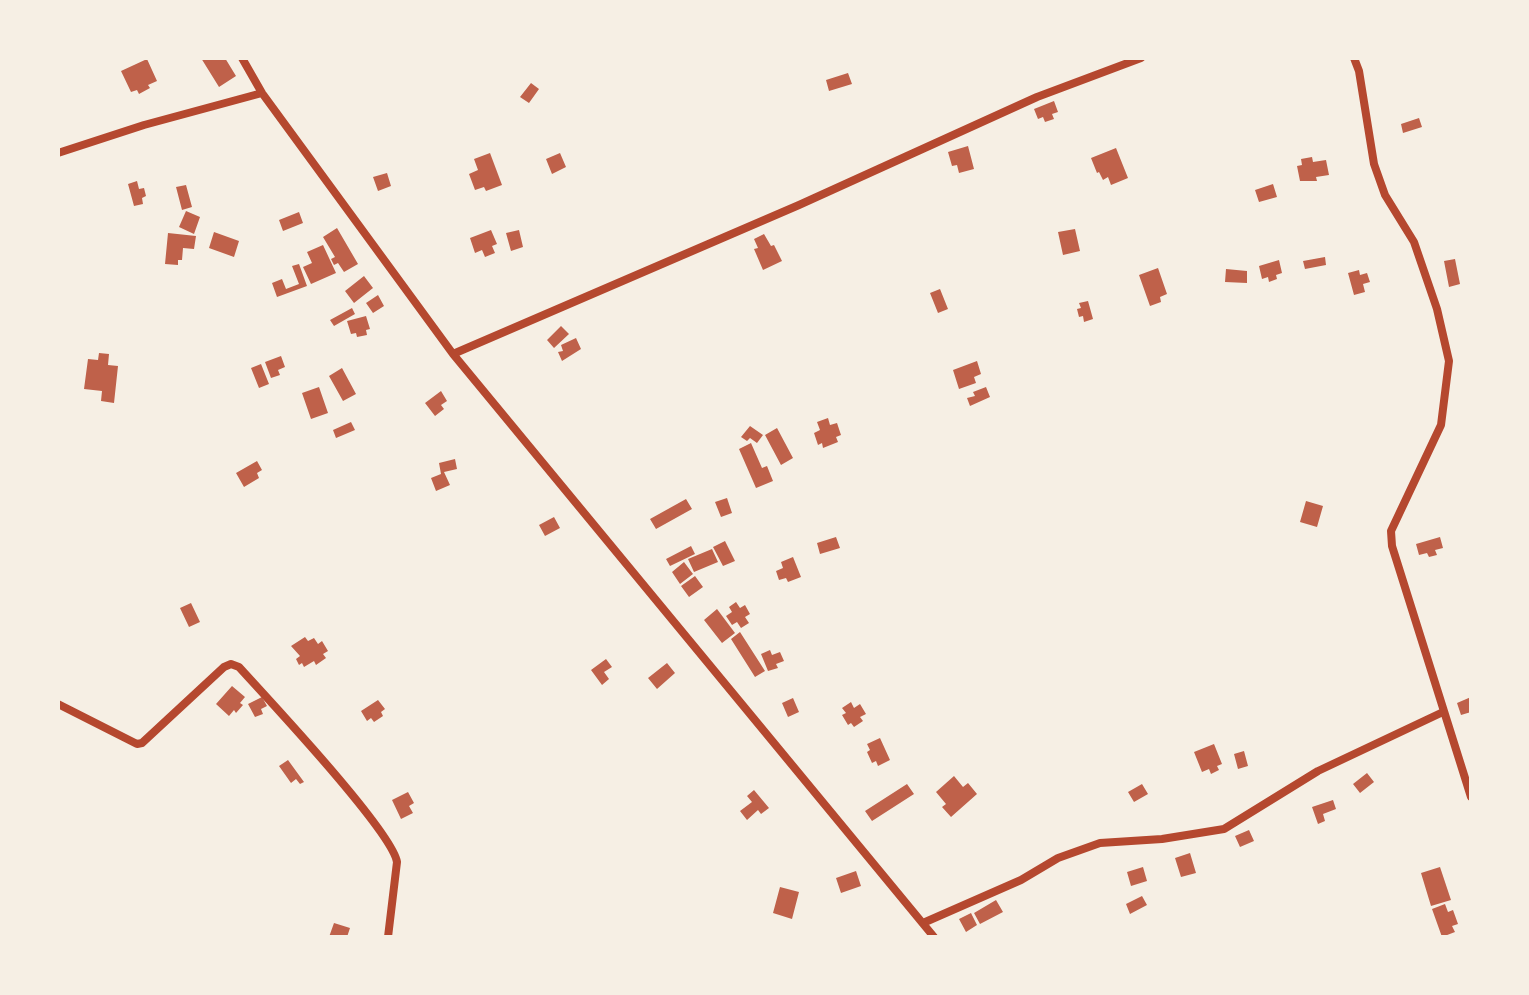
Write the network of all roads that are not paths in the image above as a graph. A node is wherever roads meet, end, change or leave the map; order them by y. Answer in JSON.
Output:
{"nodes":[{"id":1,"x":242,"y":58,"type":"edge"},
{"id":2,"x":1141,"y":58,"type":"edge"},
{"id":3,"x":1354,"y":58,"type":"edge"},
{"id":4,"x":262,"y":93,"type":"junction"},
{"id":5,"x":58,"y":153,"type":"edge"},
{"id":6,"x":453,"y":354,"type":"junction"},
{"id":7,"x":58,"y":704,"type":"edge"},
{"id":8,"x":1443,"y":712,"type":"junction"},
{"id":9,"x":1471,"y":797,"type":"edge"},
{"id":10,"x":923,"y":923,"type":"junction"},
{"id":11,"x":388,"y":937,"type":"edge"},
{"id":12,"x":934,"y":937,"type":"edge"}],
"edges":[{"from":1,"to":4,"type":"street"},
{"from":2,"to":6,"type":"street"},
{"from":3,"to":8,"type":"street"},
{"from":4,"to":5,"type":"street"},
{"from":4,"to":6,"type":"street"},
{"from":6,"to":10,"type":"street"},
{"from":7,"to":11,"type":"street"},
{"from":8,"to":9,"type":"street"},
{"from":8,"to":10,"type":"street"},
{"from":10,"to":12,"type":"street"}]}
